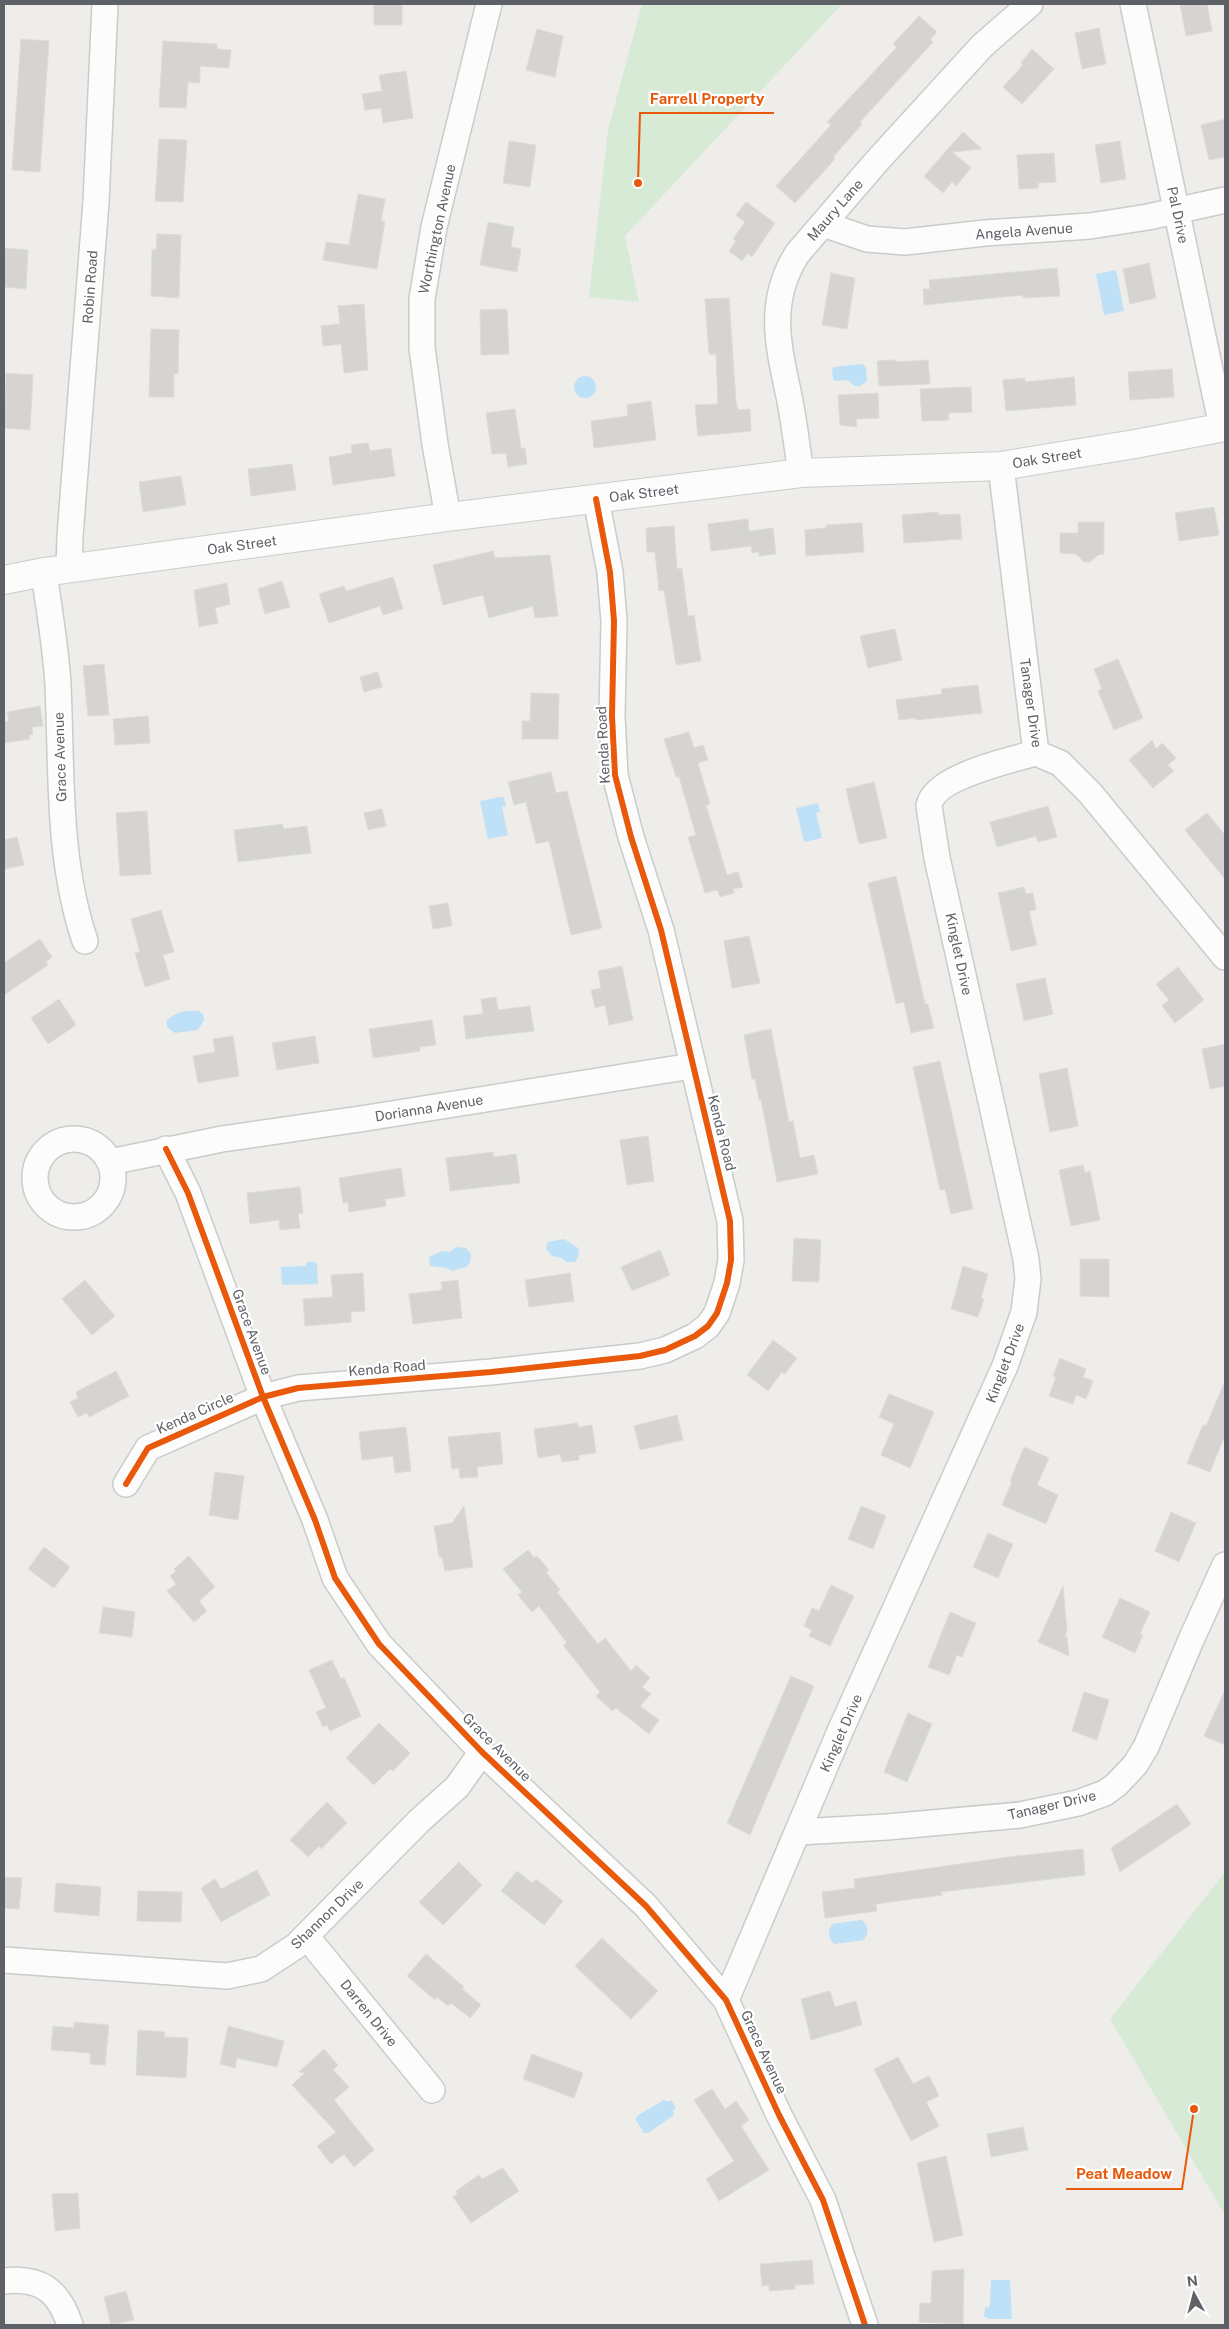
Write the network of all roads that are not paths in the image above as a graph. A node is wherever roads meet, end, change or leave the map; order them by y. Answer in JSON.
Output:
{"nodes":[{"id":1,"x":105,"y":4,"type":"edge"},
{"id":2,"x":489,"y":4,"type":"edge"},
{"id":3,"x":1030,"y":4,"type":"edge"},
{"id":4,"x":1133,"y":4,"type":"edge"},
{"id":5,"x":1225,"y":200,"type":"edge"},
{"id":6,"x":1177,"y":211,"type":"junction"},
{"id":7,"x":823,"y":224,"type":"junction"},
{"id":8,"x":1223,"y":427,"type":"edge"},
{"id":9,"x":1001,"y":466,"type":"junction"},
{"id":10,"x":801,"y":473,"type":"junction"},
{"id":11,"x":596,"y":499,"type":"junction"},
{"id":12,"x":448,"y":517,"type":"junction"},
{"id":13,"x":57,"y":571,"type":"junction"},
{"id":14,"x":4,"y":580,"type":"edge"},
{"id":15,"x":1036,"y":753,"type":"junction"},
{"id":16,"x":85,"y":941,"type":"dead end"},
{"id":17,"x":1225,"y":957,"type":"edge"},
{"id":18,"x":692,"y":1066,"type":"junction"},
{"id":19,"x":166,"y":1149,"type":"junction"},
{"id":20,"x":110,"y":1162,"type":"dead end"},
{"id":21,"x":263,"y":1397,"type":"junction"},
{"id":22,"x":126,"y":1484,"type":"dead end"},
{"id":23,"x":1225,"y":1565,"type":"edge"},
{"id":24,"x":482,"y":1752,"type":"junction"},
{"id":25,"x":799,"y":1832,"type":"junction"},
{"id":26,"x":306,"y":1936,"type":"junction"},
{"id":27,"x":4,"y":1960,"type":"edge"},
{"id":28,"x":726,"y":2000,"type":"junction"},
{"id":29,"x":432,"y":2090,"type":"dead end"},
{"id":30,"x":4,"y":2281,"type":"edge"},
{"id":31,"x":70,"y":2325,"type":"edge"},
{"id":32,"x":865,"y":2325,"type":"edge"}],
"edges":[{"from":1,"to":13,"type":"street","name":"Robin Road"},
{"from":2,"to":12,"type":"street","name":"Worthington Avenue"},
{"from":3,"to":7,"type":"street","name":"Maury Lane"},
{"from":4,"to":6,"type":"street","name":"Pal Drive"},
{"from":5,"to":6,"type":"street","name":"Angela Avenue"},
{"from":6,"to":7,"type":"street","name":"Angela Avenue"},
{"from":6,"to":8,"type":"street","name":"Pal Drive"},
{"from":7,"to":10,"type":"street","name":"Maury Lane"},
{"from":8,"to":9,"type":"street","name":"Oak Street"},
{"from":9,"to":10,"type":"street","name":"Oak Street"},
{"from":9,"to":15,"type":"street","name":"Tanager Drive"},
{"from":10,"to":11,"type":"street","name":"Oak Street"},
{"from":11,"to":12,"type":"street","name":"Oak Street"},
{"from":11,"to":18,"type":"street","name":"Kenda Road"},
{"from":12,"to":13,"type":"street","name":"Oak Street"},
{"from":13,"to":14,"type":"street","name":"Oak Street"},
{"from":13,"to":16,"type":"street","name":"Grace Avenue"},
{"from":15,"to":17,"type":"street","name":"Tanager Drive"},
{"from":15,"to":25,"type":"street","name":"Kinglet Drive"},
{"from":18,"to":19,"type":"street","name":"Dorianna Avenue"},
{"from":18,"to":21,"type":"street","name":"Kenda Road"},
{"from":19,"to":20,"type":"street","name":"Dorianna Avenue"},
{"from":19,"to":21,"type":"street","name":"Grace Avenue"},
{"from":21,"to":22,"type":"street","name":"Kenda Circle"},
{"from":21,"to":24,"type":"street","name":"Grace Avenue"},
{"from":23,"to":25,"type":"street","name":"Tanager Drive"},
{"from":24,"to":26,"type":"street","name":"Shannon Drive"},
{"from":24,"to":28,"type":"street","name":"Grace Avenue"},
{"from":25,"to":28,"type":"street","name":"Kinglet Drive"},
{"from":26,"to":27,"type":"street","name":"Shannon Drive"},
{"from":26,"to":29,"type":"street","name":"Darren Drive"},
{"from":28,"to":32,"type":"street","name":"Grace Avenue"},
{"from":30,"to":31,"type":"street"}]}
